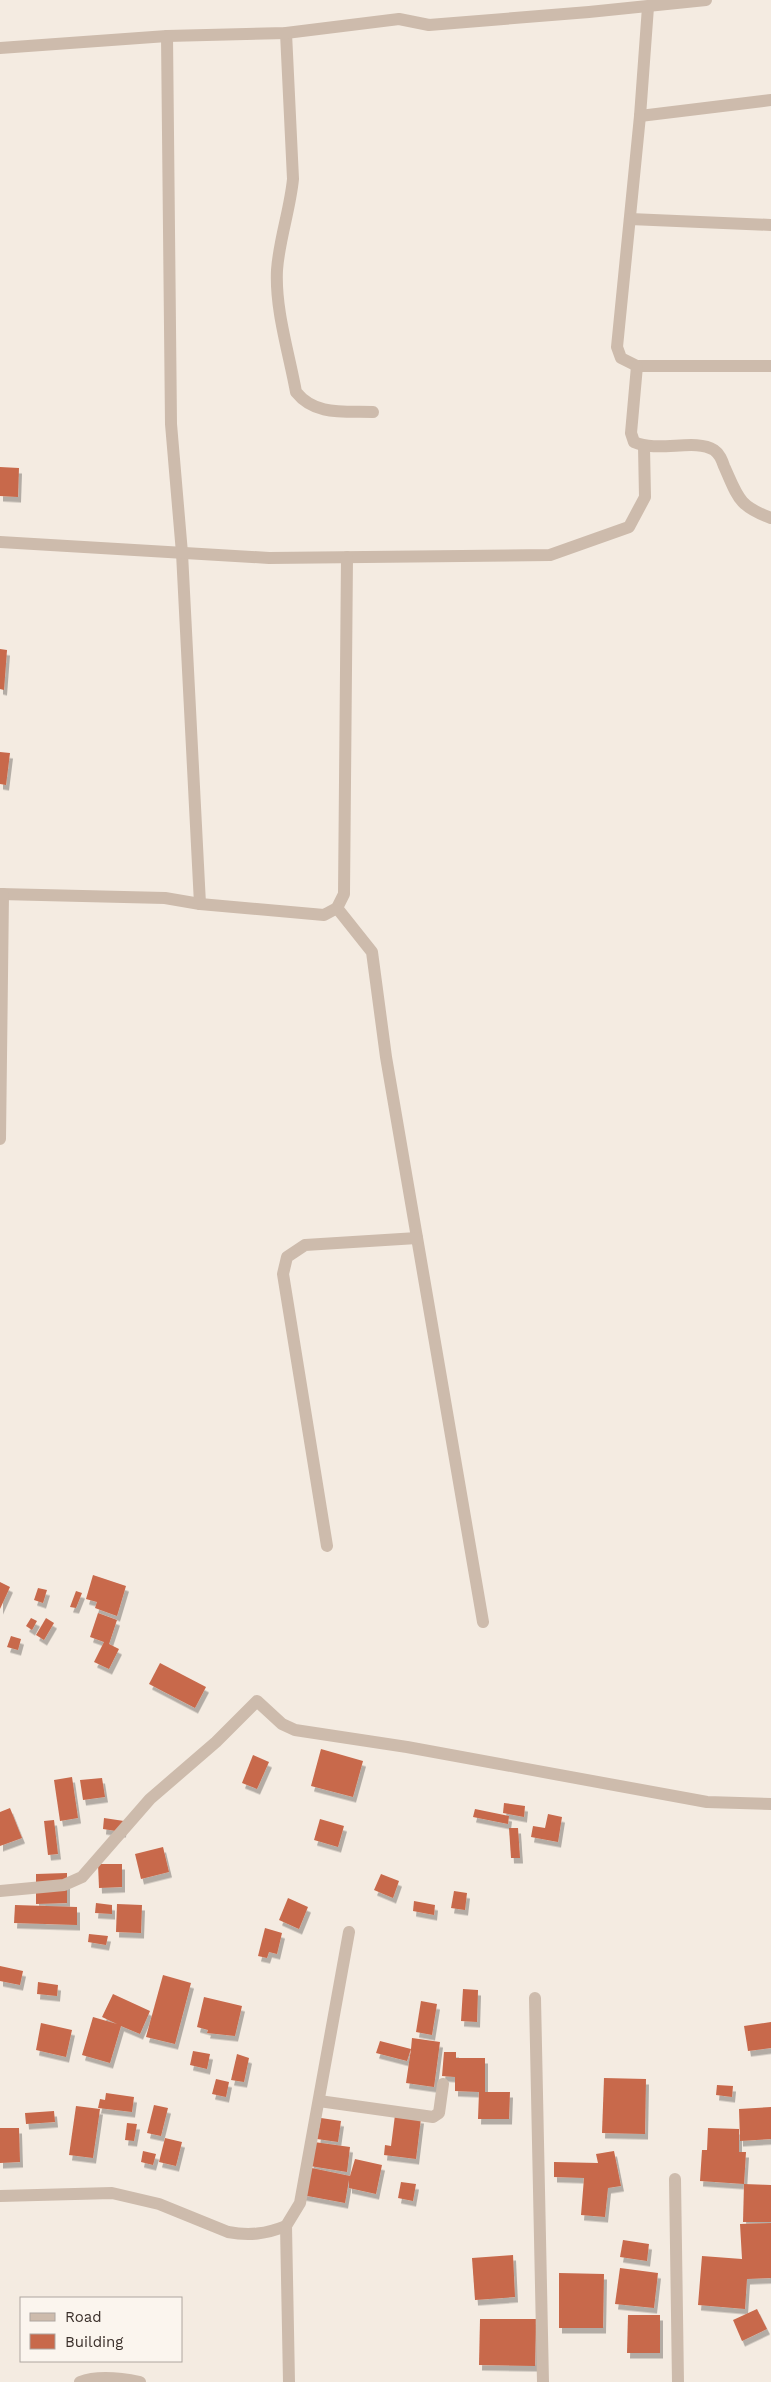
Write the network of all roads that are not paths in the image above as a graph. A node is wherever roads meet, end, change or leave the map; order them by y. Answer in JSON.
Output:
{"nodes":[{"id":1,"x":706,"y":0,"type":"edge"},
{"id":2,"x":648,"y":7,"type":"junction"},
{"id":3,"x":286,"y":33,"type":"junction"},
{"id":4,"x":167,"y":36,"type":"junction"},
{"id":5,"x":0,"y":48,"type":"edge"},
{"id":6,"x":771,"y":100,"type":"edge"},
{"id":7,"x":640,"y":116,"type":"junction"},
{"id":8,"x":630,"y":219,"type":"junction"},
{"id":9,"x":771,"y":225,"type":"edge"},
{"id":10,"x":637,"y":366,"type":"junction"},
{"id":11,"x":771,"y":366,"type":"edge"},
{"id":12,"x":373,"y":412,"type":"dead end"},
{"id":13,"x":644,"y":447,"type":"junction"},
{"id":14,"x":771,"y":518,"type":"edge"},
{"id":15,"x":0,"y":542,"type":"edge"},
{"id":16,"x":182,"y":553,"type":"junction"},
{"id":17,"x":347,"y":558,"type":"junction"},
{"id":18,"x":2,"y":894,"type":"edge"},
{"id":19,"x":200,"y":904,"type":"junction"},
{"id":20,"x":337,"y":908,"type":"junction"},
{"id":21,"x":0,"y":1139,"type":"edge"},
{"id":22,"x":417,"y":1238,"type":"junction"},
{"id":23,"x":327,"y":1546,"type":"dead end"},
{"id":24,"x":483,"y":1622,"type":"dead end"},
{"id":25,"x":771,"y":1804,"type":"edge"},
{"id":26,"x":0,"y":1891,"type":"edge"},
{"id":27,"x":349,"y":1932,"type":"dead end"},
{"id":28,"x":535,"y":1998,"type":"dead end"},
{"id":29,"x":443,"y":2084,"type":"dead end"},
{"id":30,"x":319,"y":2101,"type":"junction"},
{"id":31,"x":675,"y":2179,"type":"dead end"},
{"id":32,"x":0,"y":2196,"type":"edge"},
{"id":33,"x":286,"y":2226,"type":"junction"},
{"id":34,"x":80,"y":2382,"type":"edge"},
{"id":35,"x":140,"y":2382,"type":"edge"},
{"id":36,"x":289,"y":2382,"type":"edge"},
{"id":37,"x":543,"y":2382,"type":"edge"},
{"id":38,"x":678,"y":2382,"type":"edge"}],
"edges":[{"from":1,"to":2,"type":"street"},
{"from":2,"to":3,"type":"street"},
{"from":2,"to":7,"type":"street"},
{"from":3,"to":4,"type":"street"},
{"from":3,"to":12,"type":"street"},
{"from":4,"to":5,"type":"street"},
{"from":4,"to":16,"type":"street"},
{"from":6,"to":7,"type":"street"},
{"from":7,"to":8,"type":"street"},
{"from":8,"to":9,"type":"street"},
{"from":8,"to":10,"type":"street"},
{"from":10,"to":11,"type":"street"},
{"from":10,"to":13,"type":"street"},
{"from":13,"to":14,"type":"street"},
{"from":13,"to":17,"type":"street"},
{"from":15,"to":16,"type":"street"},
{"from":16,"to":17,"type":"street"},
{"from":16,"to":19,"type":"street"},
{"from":17,"to":20,"type":"street"},
{"from":18,"to":19,"type":"street"},
{"from":18,"to":21,"type":"street"},
{"from":19,"to":20,"type":"street"},
{"from":20,"to":22,"type":"street"},
{"from":22,"to":23,"type":"street"},
{"from":22,"to":24,"type":"street"},
{"from":25,"to":26,"type":"street"},
{"from":27,"to":30,"type":"street"},
{"from":28,"to":37,"type":"street"},
{"from":29,"to":30,"type":"street"},
{"from":30,"to":33,"type":"street"},
{"from":31,"to":38,"type":"street"},
{"from":32,"to":33,"type":"street"},
{"from":33,"to":36,"type":"street"},
{"from":34,"to":35,"type":"street"}]}
